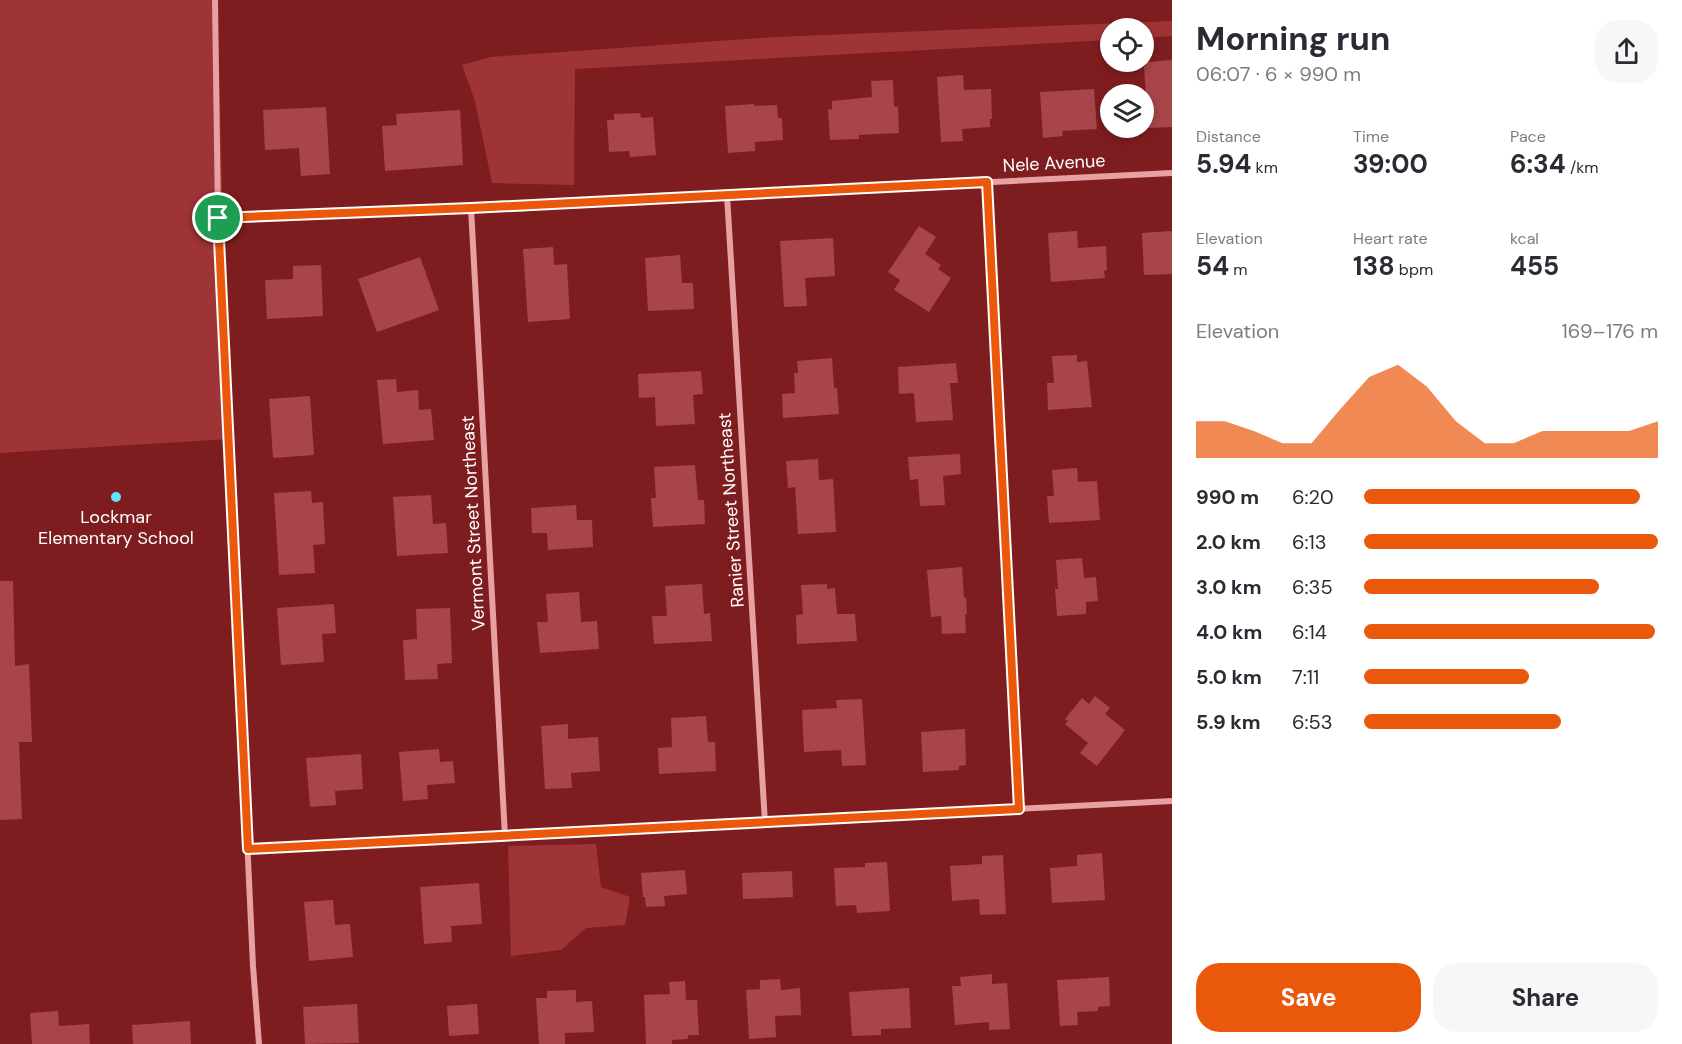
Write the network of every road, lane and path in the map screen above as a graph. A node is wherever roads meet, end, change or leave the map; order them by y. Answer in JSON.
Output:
{"nodes":[{"id":1,"x":215,"y":0,"type":"edge"},
{"id":2,"x":1172,"y":173,"type":"edge"},
{"id":3,"x":987,"y":182,"type":"junction"},
{"id":4,"x":727,"y":195,"type":"junction"},
{"id":5,"x":471,"y":208,"type":"junction"},
{"id":6,"x":218,"y":218,"type":"junction"},
{"id":7,"x":1172,"y":801,"type":"edge"},
{"id":8,"x":1019,"y":809,"type":"junction"},
{"id":9,"x":765,"y":823,"type":"junction"},
{"id":10,"x":505,"y":836,"type":"junction"},
{"id":11,"x":248,"y":849,"type":"junction"},
{"id":12,"x":259,"y":1044,"type":"edge"}],
"edges":[{"from":1,"to":6,"type":"street"},
{"from":2,"to":3,"type":"street","name":"Nele Avenue"},
{"from":3,"to":4,"type":"street","name":"Nele Avenue"},
{"from":3,"to":8,"type":"street"},
{"from":4,"to":5,"type":"street","name":"Nele Avenue"},
{"from":4,"to":9,"type":"street","name":"Ranier Street Northeast"},
{"from":5,"to":6,"type":"street","name":"Nele Avenue"},
{"from":5,"to":10,"type":"street","name":"Vermont Street Northeast"},
{"from":6,"to":11,"type":"street"},
{"from":7,"to":8,"type":"street"},
{"from":8,"to":9,"type":"street"},
{"from":9,"to":10,"type":"street"},
{"from":10,"to":11,"type":"street"},
{"from":11,"to":12,"type":"street"}]}
